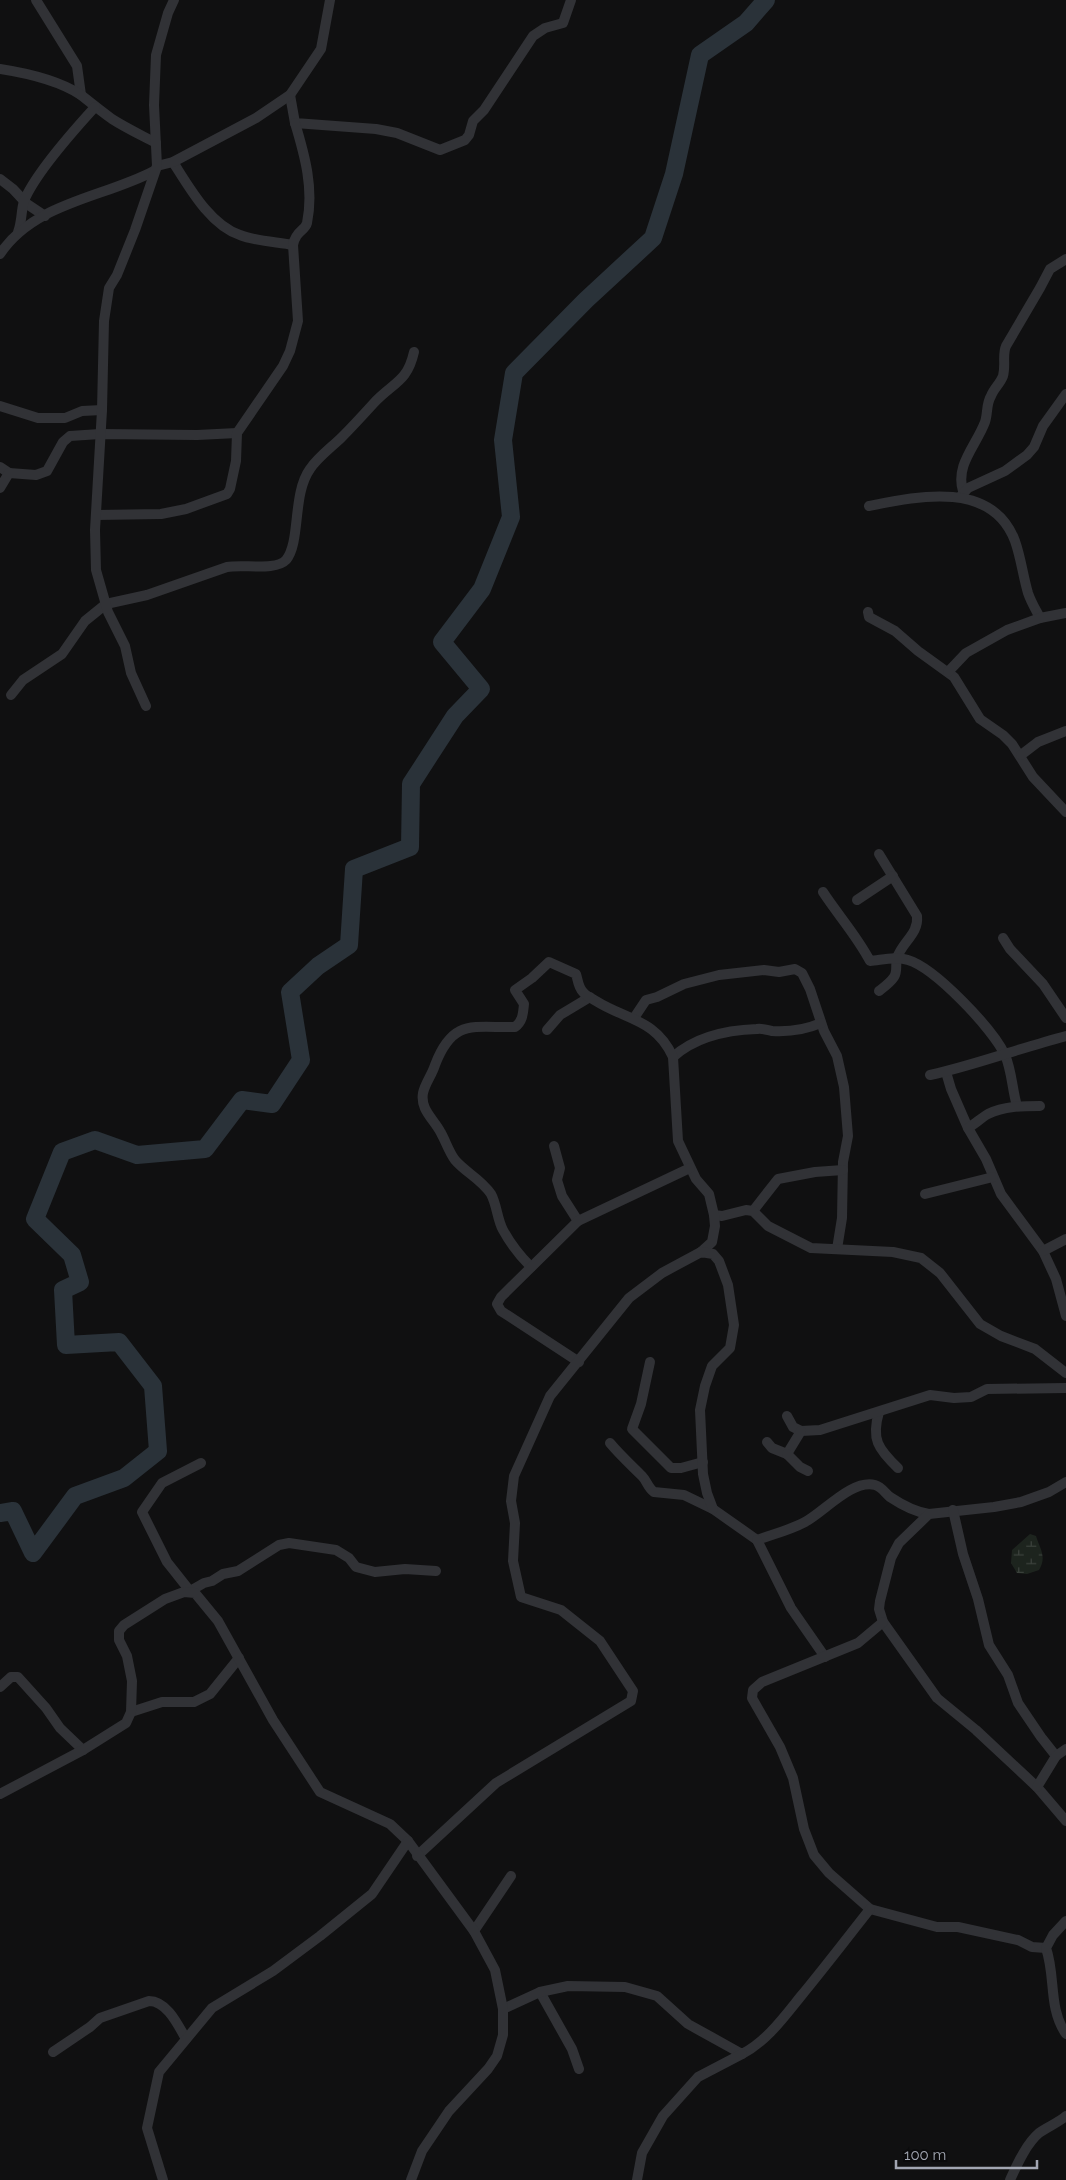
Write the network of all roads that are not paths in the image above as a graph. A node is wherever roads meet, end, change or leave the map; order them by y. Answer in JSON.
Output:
{"nodes":[{"id":1,"x":36,"y":0,"type":"edge"},
{"id":2,"x":174,"y":0,"type":"edge"},
{"id":3,"x":330,"y":0,"type":"edge"},
{"id":4,"x":571,"y":0,"type":"edge"},
{"id":5,"x":0,"y":69,"type":"edge"},
{"id":6,"x":290,"y":95,"type":"junction"},
{"id":7,"x":81,"y":96,"type":"junction"},
{"id":8,"x":94,"y":107,"type":"junction"},
{"id":9,"x":295,"y":123,"type":"junction"},
{"id":10,"x":156,"y":143,"type":"junction"},
{"id":11,"x":174,"y":162,"type":"junction"},
{"id":12,"x":156,"y":169,"type":"junction"},
{"id":13,"x":0,"y":179,"type":"edge"},
{"id":14,"x":24,"y":202,"type":"junction"},
{"id":15,"x":45,"y":216,"type":"junction"},
{"id":16,"x":18,"y":232,"type":"junction"},
{"id":17,"x":293,"y":245,"type":"junction"},
{"id":18,"x":0,"y":254,"type":"edge"},
{"id":19,"x":1066,"y":259,"type":"edge"},
{"id":20,"x":414,"y":352,"type":"dead end"},
{"id":21,"x":1066,"y":394,"type":"edge"},
{"id":22,"x":0,"y":406,"type":"edge"},
{"id":23,"x":102,"y":410,"type":"junction"},
{"id":24,"x":237,"y":433,"type":"junction"},
{"id":25,"x":100,"y":434,"type":"junction"},
{"id":26,"x":0,"y":467,"type":"edge"},
{"id":27,"x":9,"y":473,"type":"junction"},
{"id":28,"x":0,"y":488,"type":"edge"},
{"id":29,"x":962,"y":494,"type":"junction"},
{"id":30,"x":869,"y":506,"type":"dead end"},
{"id":31,"x":96,"y":515,"type":"junction"},
{"id":32,"x":106,"y":604,"type":"junction"},
{"id":33,"x":868,"y":612,"type":"dead end"},
{"id":34,"x":1066,"y":613,"type":"edge"},
{"id":35,"x":1040,"y":618,"type":"junction"},
{"id":36,"x":948,"y":672,"type":"junction"},
{"id":37,"x":11,"y":695,"type":"dead end"},
{"id":38,"x":146,"y":706,"type":"dead end"},
{"id":39,"x":1066,"y":731,"type":"edge"},
{"id":40,"x":1021,"y":755,"type":"junction"},
{"id":41,"x":1066,"y":812,"type":"edge"},
{"id":42,"x":879,"y":854,"type":"dead end"},
{"id":43,"x":893,"y":876,"type":"junction"},
{"id":44,"x":823,"y":892,"type":"dead end"},
{"id":45,"x":857,"y":900,"type":"dead end"},
{"id":46,"x":1004,"y":938,"type":"dead end"},
{"id":47,"x":897,"y":958,"type":"junction"},
{"id":48,"x":879,"y":991,"type":"dead end"},
{"id":49,"x":590,"y":997,"type":"junction"},
{"id":50,"x":634,"y":1018,"type":"junction"},
{"id":51,"x":1066,"y":1018,"type":"edge"},
{"id":52,"x":821,"y":1022,"type":"junction"},
{"id":53,"x":547,"y":1030,"type":"dead end"},
{"id":54,"x":1066,"y":1036,"type":"edge"},
{"id":55,"x":1005,"y":1054,"type":"junction"},
{"id":56,"x":673,"y":1057,"type":"junction"},
{"id":57,"x":946,"y":1072,"type":"junction"},
{"id":58,"x":930,"y":1075,"type":"dead end"},
{"id":59,"x":1017,"y":1106,"type":"junction"},
{"id":60,"x":1040,"y":1106,"type":"dead end"},
{"id":61,"x":968,"y":1128,"type":"junction"},
{"id":62,"x":554,"y":1146,"type":"dead end"},
{"id":63,"x":690,"y":1168,"type":"junction"},
{"id":64,"x":843,"y":1170,"type":"junction"},
{"id":65,"x":993,"y":1177,"type":"junction"},
{"id":66,"x":925,"y":1194,"type":"dead end"},
{"id":67,"x":753,"y":1211,"type":"junction"},
{"id":68,"x":714,"y":1215,"type":"junction"},
{"id":69,"x":578,"y":1221,"type":"junction"},
{"id":70,"x":1066,"y":1239,"type":"edge"},
{"id":71,"x":837,"y":1249,"type":"junction"},
{"id":72,"x":1043,"y":1250,"type":"junction"},
{"id":73,"x":701,"y":1252,"type":"junction"},
{"id":74,"x":530,"y":1266,"type":"junction"},
{"id":75,"x":1066,"y":1316,"type":"edge"},
{"id":76,"x":579,"y":1362,"type":"junction"},
{"id":77,"x":650,"y":1362,"type":"dead end"},
{"id":78,"x":1066,"y":1373,"type":"edge"},
{"id":79,"x":1066,"y":1388,"type":"edge"},
{"id":80,"x":879,"y":1412,"type":"junction"},
{"id":81,"x":787,"y":1416,"type":"dead end"},
{"id":82,"x":801,"y":1431,"type":"junction"},
{"id":83,"x":767,"y":1442,"type":"dead end"},
{"id":84,"x":610,"y":1443,"type":"dead end"},
{"id":85,"x":787,"y":1454,"type":"junction"},
{"id":86,"x":703,"y":1462,"type":"junction"},
{"id":87,"x":201,"y":1463,"type":"dead end"},
{"id":88,"x":898,"y":1468,"type":"dead end"},
{"id":89,"x":808,"y":1472,"type":"dead end"},
{"id":90,"x":1066,"y":1482,"type":"edge"},
{"id":91,"x":712,"y":1509,"type":"junction"},
{"id":92,"x":953,"y":1510,"type":"junction"},
{"id":93,"x":929,"y":1514,"type":"junction"},
{"id":94,"x":758,"y":1540,"type":"junction"},
{"id":95,"x":436,"y":1571,"type":"dead end"},
{"id":96,"x":190,"y":1591,"type":"junction"},
{"id":97,"x":883,"y":1622,"type":"junction"},
{"id":98,"x":825,"y":1657,"type":"junction"},
{"id":99,"x":239,"y":1658,"type":"junction"},
{"id":100,"x":0,"y":1686,"type":"edge"},
{"id":101,"x":131,"y":1712,"type":"junction"},
{"id":102,"x":1066,"y":1749,"type":"edge"},
{"id":103,"x":83,"y":1750,"type":"junction"},
{"id":104,"x":1056,"y":1756,"type":"junction"},
{"id":105,"x":1037,"y":1787,"type":"junction"},
{"id":106,"x":0,"y":1794,"type":"edge"},
{"id":107,"x":1066,"y":1821,"type":"edge"},
{"id":108,"x":408,"y":1841,"type":"junction"},
{"id":109,"x":417,"y":1856,"type":"junction"},
{"id":110,"x":511,"y":1876,"type":"dead end"},
{"id":111,"x":870,"y":1908,"type":"junction"},
{"id":112,"x":1066,"y":1921,"type":"edge"},
{"id":113,"x":474,"y":1931,"type":"junction"},
{"id":114,"x":1046,"y":1948,"type":"junction"},
{"id":115,"x":540,"y":1992,"type":"junction"},
{"id":116,"x":503,"y":2008,"type":"junction"},
{"id":117,"x":1066,"y":2034,"type":"edge"},
{"id":118,"x":186,"y":2039,"type":"junction"},
{"id":119,"x":53,"y":2052,"type":"dead end"},
{"id":120,"x":742,"y":2054,"type":"junction"},
{"id":121,"x":579,"y":2069,"type":"dead end"},
{"id":122,"x":1066,"y":2116,"type":"edge"},
{"id":123,"x":163,"y":2180,"type":"edge"},
{"id":124,"x":411,"y":2180,"type":"edge"},
{"id":125,"x":637,"y":2180,"type":"edge"},
{"id":126,"x":1010,"y":2180,"type":"edge"}],
"edges":[{"from":1,"to":7,"type":"street"},
{"from":2,"to":10,"type":"street"},
{"from":3,"to":6,"type":"street"},
{"from":4,"to":9,"type":"street"},
{"from":5,"to":7,"type":"street"},
{"from":6,"to":9,"type":"street"},
{"from":6,"to":11,"type":"street"},
{"from":7,"to":8,"type":"street"},
{"from":8,"to":10,"type":"street"},
{"from":8,"to":14,"type":"street"},
{"from":9,"to":17,"type":"street"},
{"from":10,"to":12,"type":"street"},
{"from":11,"to":12,"type":"street"},
{"from":11,"to":17,"type":"street"},
{"from":12,"to":15,"type":"street"},
{"from":12,"to":23,"type":"street"},
{"from":13,"to":14,"type":"street"},
{"from":14,"to":15,"type":"street"},
{"from":14,"to":16,"type":"street"},
{"from":15,"to":16,"type":"street"},
{"from":16,"to":18,"type":"street"},
{"from":17,"to":24,"type":"street"},
{"from":19,"to":29,"type":"street"},
{"from":20,"to":32,"type":"street"},
{"from":21,"to":29,"type":"street"},
{"from":22,"to":23,"type":"street"},
{"from":23,"to":25,"type":"street"},
{"from":24,"to":25,"type":"street"},
{"from":24,"to":31,"type":"street"},
{"from":25,"to":27,"type":"street"},
{"from":25,"to":31,"type":"street"},
{"from":26,"to":27,"type":"street"},
{"from":27,"to":28,"type":"street"},
{"from":29,"to":30,"type":"street"},
{"from":29,"to":35,"type":"street"},
{"from":31,"to":32,"type":"street"},
{"from":32,"to":37,"type":"street"},
{"from":32,"to":38,"type":"street"},
{"from":33,"to":36,"type":"street"},
{"from":34,"to":35,"type":"street"},
{"from":35,"to":36,"type":"street"},
{"from":36,"to":40,"type":"street"},
{"from":39,"to":40,"type":"street"},
{"from":40,"to":41,"type":"street"},
{"from":42,"to":43,"type":"street"},
{"from":43,"to":45,"type":"street"},
{"from":43,"to":47,"type":"street"},
{"from":44,"to":47,"type":"street"},
{"from":46,"to":51,"type":"street"},
{"from":47,"to":48,"type":"street"},
{"from":47,"to":55,"type":"street"},
{"from":49,"to":50,"type":"street"},
{"from":49,"to":53,"type":"street"},
{"from":49,"to":74,"type":"street"},
{"from":50,"to":52,"type":"street"},
{"from":50,"to":56,"type":"street"},
{"from":52,"to":56,"type":"street"},
{"from":52,"to":64,"type":"street"},
{"from":54,"to":55,"type":"street"},
{"from":55,"to":57,"type":"street"},
{"from":55,"to":59,"type":"street"},
{"from":56,"to":63,"type":"street"},
{"from":57,"to":58,"type":"street"},
{"from":57,"to":61,"type":"street"},
{"from":59,"to":60,"type":"street"},
{"from":59,"to":61,"type":"street"},
{"from":61,"to":65,"type":"street"},
{"from":62,"to":69,"type":"street"},
{"from":63,"to":68,"type":"street"},
{"from":63,"to":69,"type":"street"},
{"from":64,"to":67,"type":"street"},
{"from":64,"to":71,"type":"street"},
{"from":65,"to":66,"type":"street"},
{"from":65,"to":72,"type":"street"},
{"from":67,"to":68,"type":"street"},
{"from":67,"to":71,"type":"street"},
{"from":68,"to":73,"type":"street"},
{"from":69,"to":74,"type":"street"},
{"from":70,"to":72,"type":"street"},
{"from":71,"to":78,"type":"street"},
{"from":72,"to":75,"type":"street"},
{"from":73,"to":76,"type":"street"},
{"from":73,"to":86,"type":"street"},
{"from":74,"to":76,"type":"street"},
{"from":76,"to":109,"type":"street"},
{"from":77,"to":86,"type":"street"},
{"from":79,"to":80,"type":"street"},
{"from":80,"to":82,"type":"street"},
{"from":80,"to":88,"type":"street"},
{"from":81,"to":82,"type":"street"},
{"from":82,"to":85,"type":"street"},
{"from":83,"to":85,"type":"street"},
{"from":84,"to":91,"type":"street"},
{"from":85,"to":89,"type":"street"},
{"from":86,"to":91,"type":"street"},
{"from":87,"to":96,"type":"street"},
{"from":90,"to":92,"type":"street"},
{"from":91,"to":94,"type":"street"},
{"from":92,"to":93,"type":"street"},
{"from":92,"to":104,"type":"street"},
{"from":93,"to":94,"type":"street"},
{"from":93,"to":97,"type":"street"},
{"from":94,"to":98,"type":"street"},
{"from":95,"to":96,"type":"street"},
{"from":96,"to":99,"type":"street"},
{"from":96,"to":101,"type":"street"},
{"from":97,"to":98,"type":"street"},
{"from":97,"to":105,"type":"street"},
{"from":98,"to":111,"type":"street"},
{"from":99,"to":101,"type":"street"},
{"from":99,"to":108,"type":"street"},
{"from":100,"to":103,"type":"street"},
{"from":101,"to":103,"type":"street"},
{"from":102,"to":104,"type":"street"},
{"from":103,"to":106,"type":"street"},
{"from":104,"to":105,"type":"street"},
{"from":105,"to":107,"type":"street"},
{"from":108,"to":109,"type":"street"},
{"from":108,"to":118,"type":"street"},
{"from":109,"to":113,"type":"street"},
{"from":110,"to":113,"type":"street"},
{"from":111,"to":114,"type":"street"},
{"from":111,"to":120,"type":"street"},
{"from":112,"to":114,"type":"street"},
{"from":113,"to":116,"type":"street"},
{"from":114,"to":117,"type":"street"},
{"from":115,"to":116,"type":"street"},
{"from":115,"to":120,"type":"street"},
{"from":115,"to":121,"type":"street"},
{"from":116,"to":124,"type":"street"},
{"from":118,"to":119,"type":"street"},
{"from":118,"to":123,"type":"street"},
{"from":120,"to":125,"type":"street"},
{"from":122,"to":126,"type":"street"}]}
